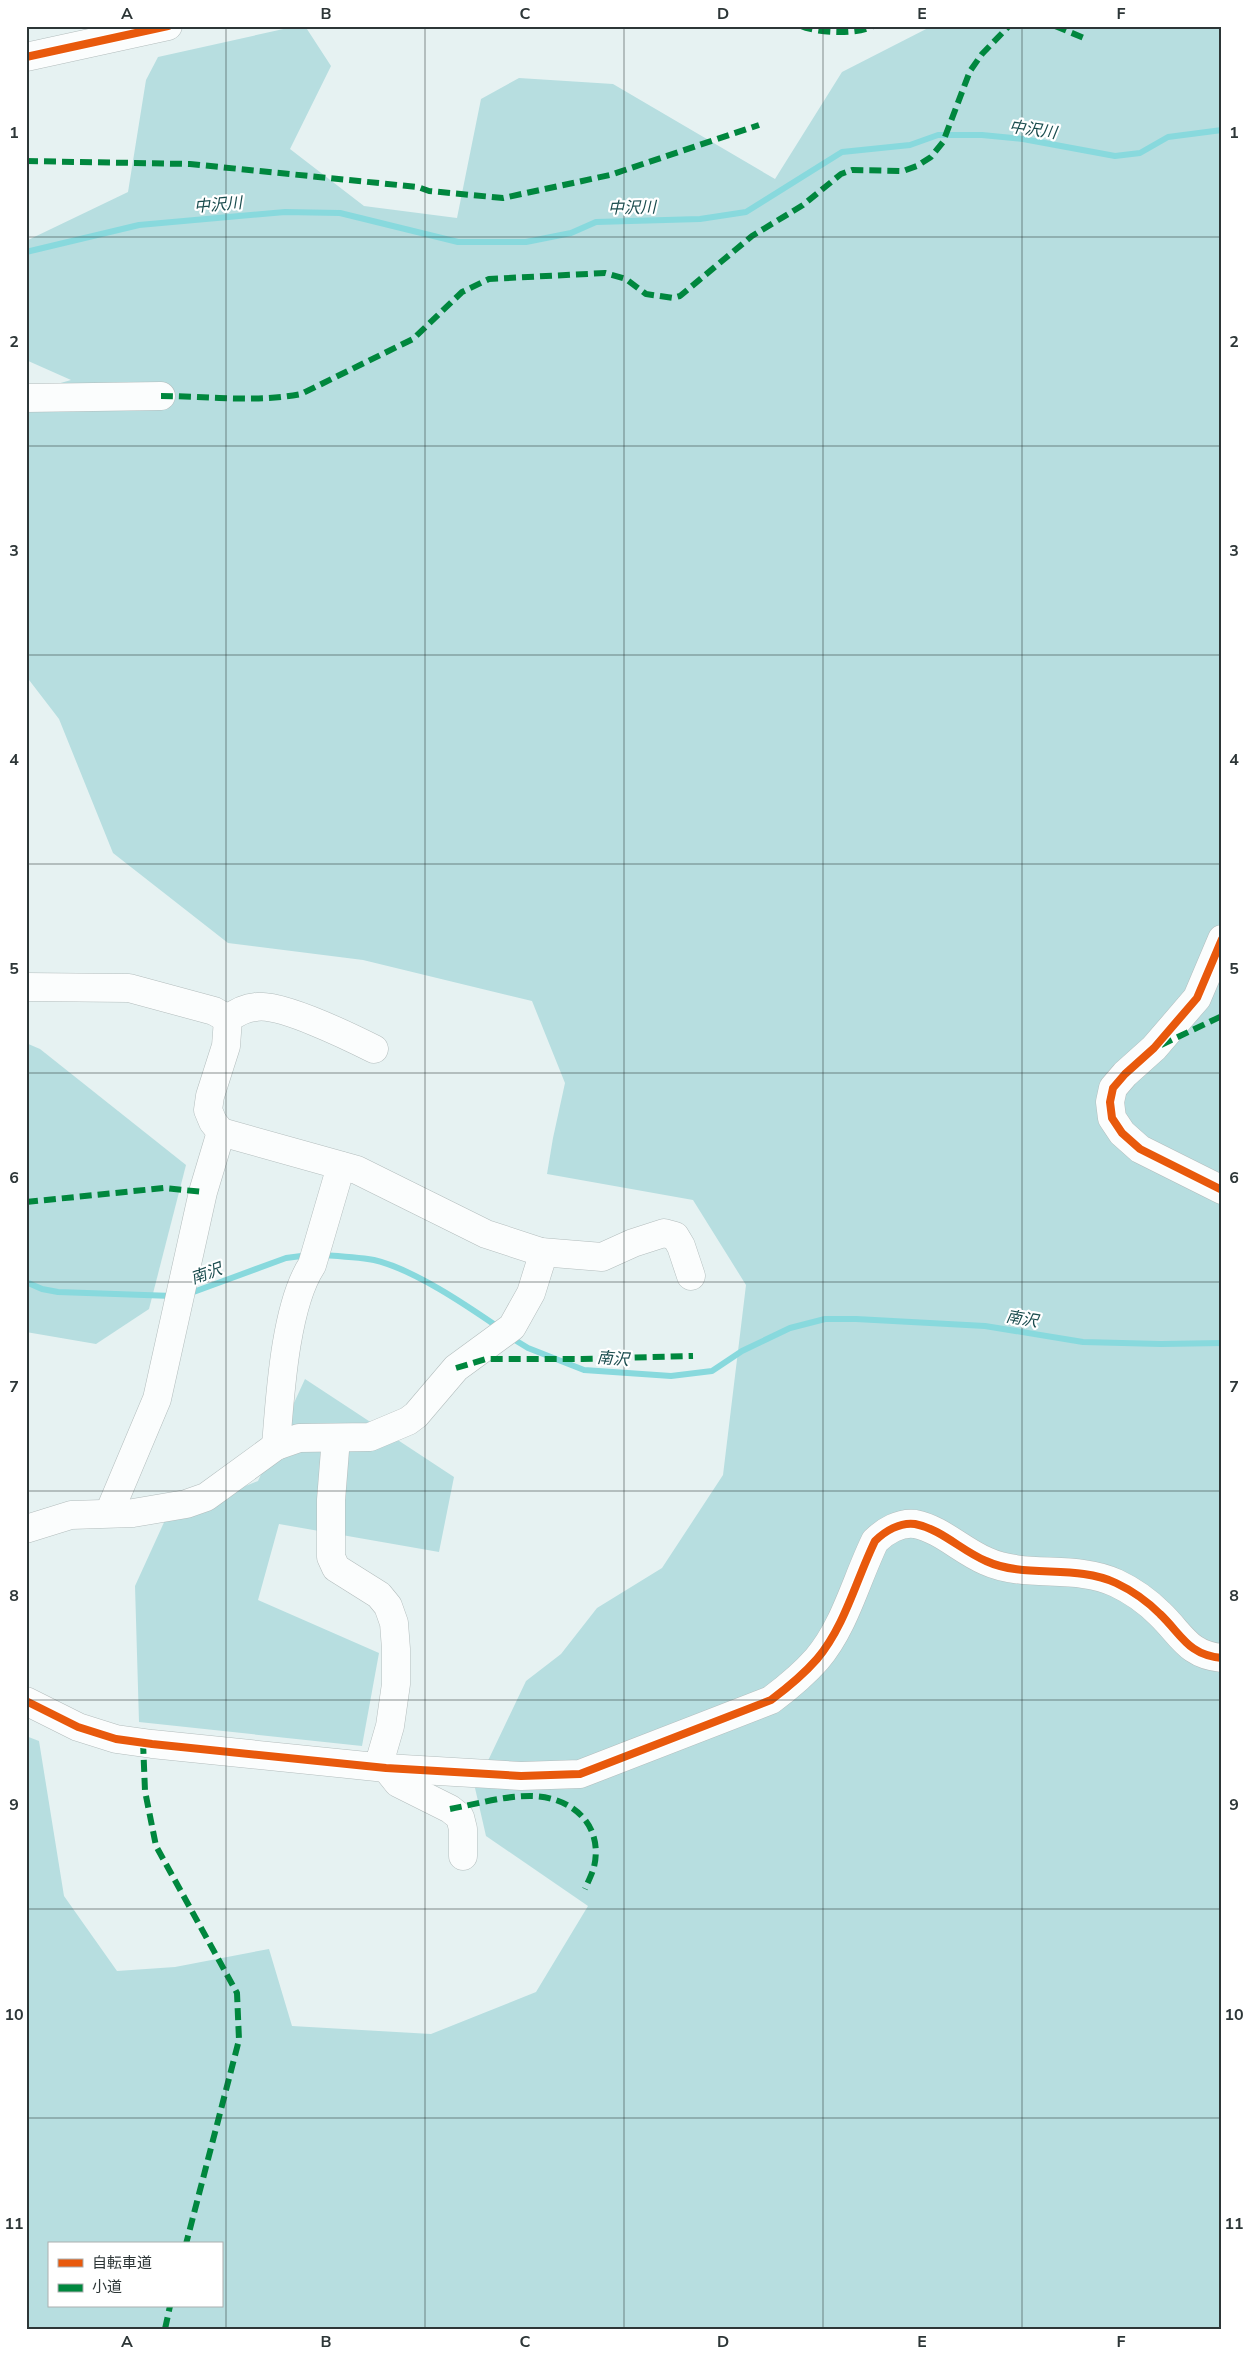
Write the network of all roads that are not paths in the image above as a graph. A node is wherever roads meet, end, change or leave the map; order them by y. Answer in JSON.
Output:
{"nodes":[{"id":1,"x":168,"y":26,"type":"edge"},
{"id":2,"x":26,"y":57,"type":"edge"},
{"id":3,"x":161,"y":396,"type":"dead end"},
{"id":4,"x":26,"y":398,"type":"edge"},
{"id":5,"x":1222,"y":939,"type":"edge"},
{"id":6,"x":26,"y":987,"type":"edge"},
{"id":7,"x":228,"y":1019,"type":"junction"},
{"id":8,"x":374,"y":1049,"type":"dead end"},
{"id":9,"x":221,"y":1132,"type":"junction"},
{"id":10,"x":341,"y":1166,"type":"junction"},
{"id":11,"x":1222,"y":1190,"type":"edge"},
{"id":12,"x":541,"y":1252,"type":"junction"},
{"id":13,"x":691,"y":1276,"type":"dead end"},
{"id":14,"x":336,"y":1438,"type":"junction"},
{"id":15,"x":276,"y":1446,"type":"junction"},
{"id":16,"x":108,"y":1513,"type":"junction"},
{"id":17,"x":26,"y":1529,"type":"edge"},
{"id":18,"x":1222,"y":1658,"type":"edge"},
{"id":19,"x":26,"y":1701,"type":"edge"},
{"id":20,"x":386,"y":1768,"type":"junction"},
{"id":21,"x":463,"y":1856,"type":"dead end"}],
"edges":[{"from":1,"to":2,"type":"street"},
{"from":3,"to":4,"type":"street"},
{"from":5,"to":11,"type":"street"},
{"from":6,"to":7,"type":"street"},
{"from":7,"to":8,"type":"street"},
{"from":7,"to":9,"type":"street"},
{"from":9,"to":10,"type":"street"},
{"from":9,"to":16,"type":"street"},
{"from":10,"to":12,"type":"street"},
{"from":10,"to":15,"type":"street"},
{"from":12,"to":13,"type":"street"},
{"from":12,"to":14,"type":"street"},
{"from":14,"to":15,"type":"street"},
{"from":14,"to":20,"type":"street"},
{"from":15,"to":16,"type":"street"},
{"from":16,"to":17,"type":"street"},
{"from":18,"to":20,"type":"street"},
{"from":19,"to":20,"type":"street"},
{"from":20,"to":21,"type":"street"}]}
